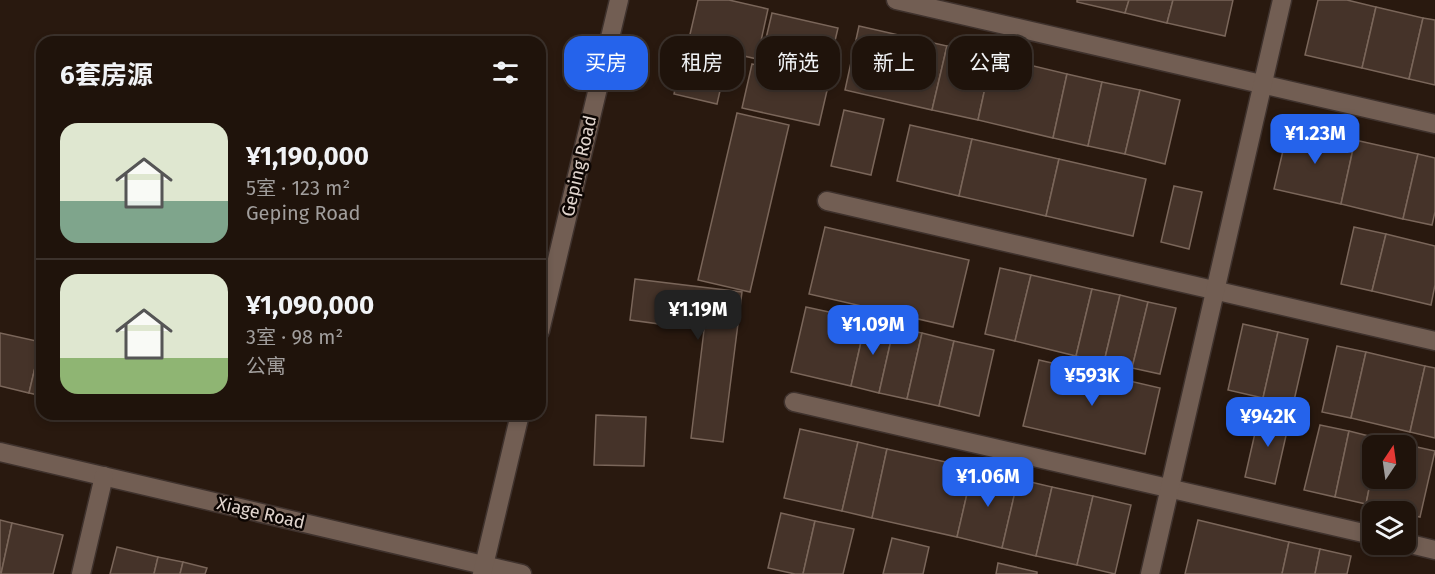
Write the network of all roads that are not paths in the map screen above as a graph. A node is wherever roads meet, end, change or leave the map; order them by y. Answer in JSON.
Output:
{"nodes":[{"id":1,"x":619,"y":0,"type":"edge"},
{"id":2,"x":896,"y":0,"type":"edge"},
{"id":3,"x":1282,"y":0,"type":"edge"},
{"id":4,"x":1263,"y":84,"type":"junction"},
{"id":5,"x":1435,"y":124,"type":"edge"},
{"id":6,"x":827,"y":201,"type":"dead end"},
{"id":7,"x":1216,"y":290,"type":"junction"},
{"id":8,"x":546,"y":306,"type":"edge"},
{"id":9,"x":1435,"y":340,"type":"edge"},
{"id":10,"x":794,"y":402,"type":"dead end"},
{"id":11,"x":519,"y":420,"type":"edge"},
{"id":12,"x":0,"y":452,"type":"edge"},
{"id":13,"x":104,"y":476,"type":"junction"},
{"id":14,"x":1170,"y":489,"type":"junction"},
{"id":15,"x":1362,"y":534,"type":"edge"},
{"id":16,"x":1416,"y":545,"type":"edge"},
{"id":17,"x":1435,"y":550,"type":"edge"},
{"id":18,"x":483,"y":570,"type":"edge"},
{"id":19,"x":81,"y":574,"type":"edge"},
{"id":20,"x":522,"y":574,"type":"edge"},
{"id":21,"x":1150,"y":574,"type":"edge"}],
"edges":[{"from":1,"to":8,"type":"street","name":"Geping Road"},
{"from":2,"to":4,"type":"street"},
{"from":3,"to":4,"type":"street"},
{"from":4,"to":5,"type":"street"},
{"from":4,"to":7,"type":"street"},
{"from":6,"to":7,"type":"street"},
{"from":7,"to":9,"type":"street"},
{"from":7,"to":14,"type":"street"},
{"from":10,"to":14,"type":"street"},
{"from":11,"to":18,"type":"street"},
{"from":12,"to":13,"type":"street","name":"Xiage Road"},
{"from":13,"to":18,"type":"street","name":"Xiage Road"},
{"from":13,"to":19,"type":"street"},
{"from":14,"to":15,"type":"street"},
{"from":14,"to":21,"type":"street"},
{"from":16,"to":17,"type":"street"},
{"from":18,"to":20,"type":"street","name":"Xiage Road"}]}
